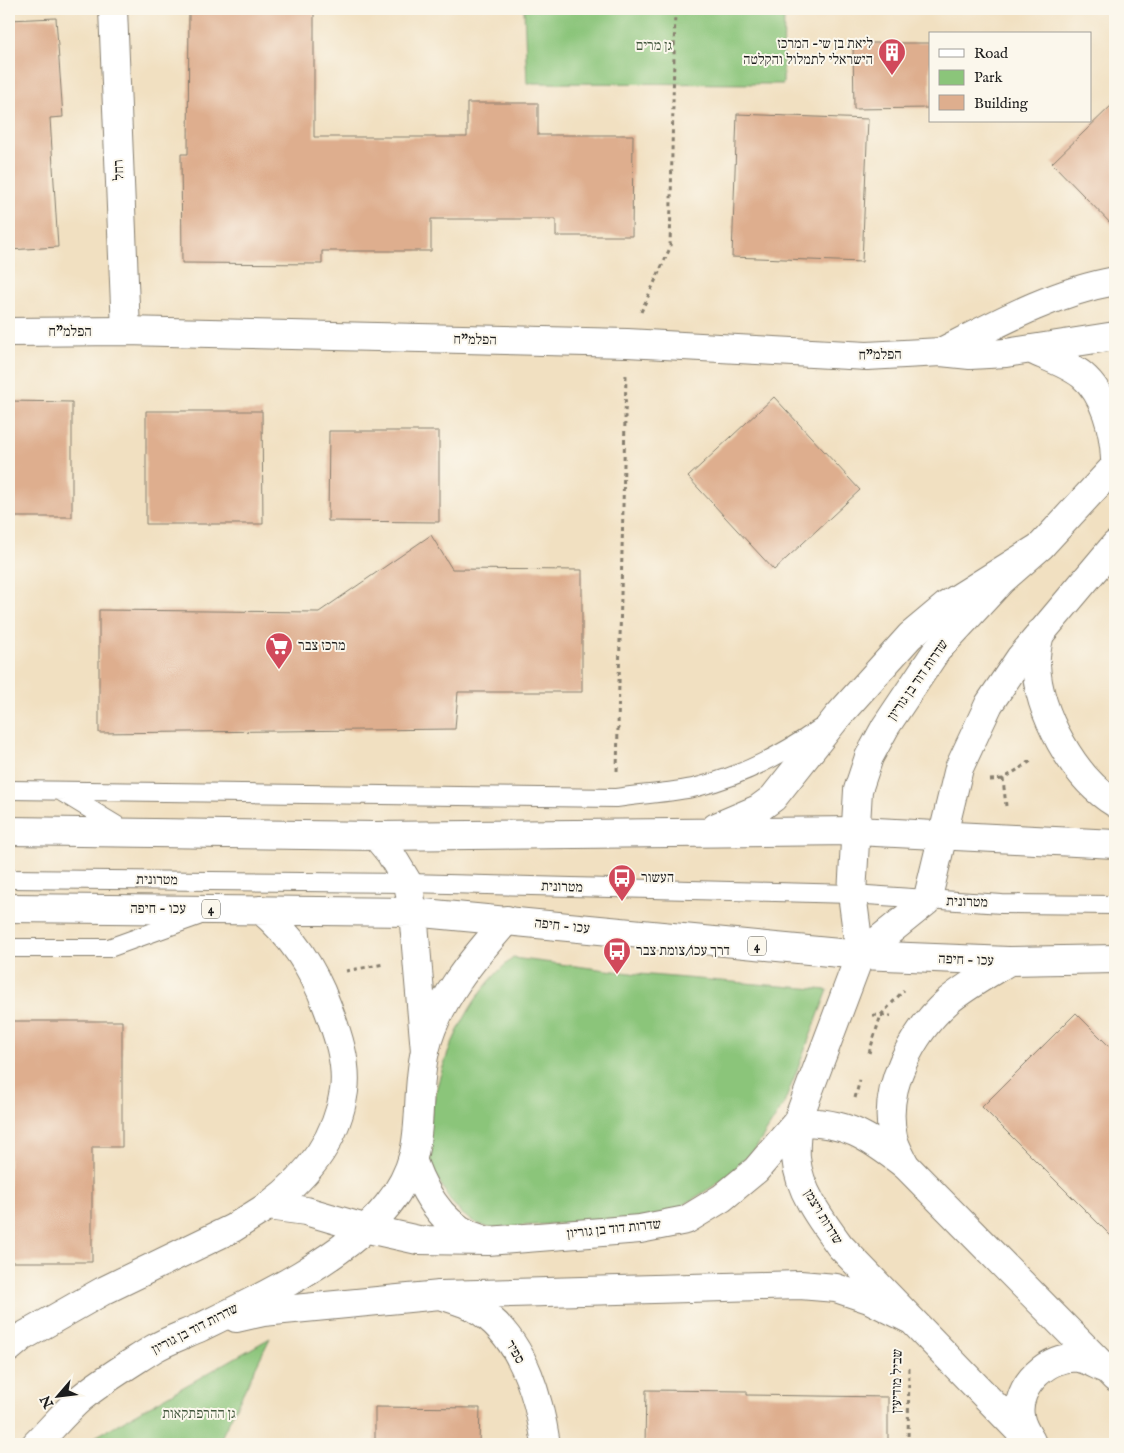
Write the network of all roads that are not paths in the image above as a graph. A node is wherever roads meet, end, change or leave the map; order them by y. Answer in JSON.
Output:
{"nodes":[{"id":1,"x":113,"y":9,"type":"edge"},
{"id":2,"x":1115,"y":282,"type":"edge"},
{"id":3,"x":9,"y":332,"type":"edge"},
{"id":4,"x":126,"y":332,"type":"junction"},
{"id":5,"x":1115,"y":336,"type":"edge"},
{"id":6,"x":1034,"y":350,"type":"junction"},
{"id":7,"x":941,"y":352,"type":"junction"},
{"id":8,"x":1115,"y":459,"type":"edge"},
{"id":9,"x":1115,"y":466,"type":"edge"},
{"id":10,"x":1115,"y":545,"type":"edge"},
{"id":11,"x":1041,"y":546,"type":"junction"},
{"id":12,"x":1040,"y":633,"type":"junction"},
{"id":13,"x":838,"y":716,"type":"junction"},
{"id":14,"x":9,"y":790,"type":"edge"},
{"id":15,"x":60,"y":791,"type":"junction"},
{"id":16,"x":1113,"y":801,"type":"edge"},
{"id":17,"x":9,"y":831,"type":"edge"},
{"id":18,"x":856,"y":831,"type":"junction"},
{"id":19,"x":703,"y":832,"type":"junction"},
{"id":20,"x":128,"y":833,"type":"junction"},
{"id":21,"x":943,"y":835,"type":"junction"},
{"id":22,"x":376,"y":836,"type":"junction"},
{"id":23,"x":1115,"y":844,"type":"edge"},
{"id":24,"x":9,"y":879,"type":"edge"},
{"id":25,"x":408,"y":883,"type":"junction"},
{"id":26,"x":852,"y":894,"type":"junction"},
{"id":27,"x":927,"y":901,"type":"junction"},
{"id":28,"x":1115,"y":905,"type":"edge"},
{"id":29,"x":9,"y":908,"type":"edge"},
{"id":30,"x":216,"y":909,"type":"junction"},
{"id":31,"x":261,"y":910,"type":"junction"},
{"id":32,"x":413,"y":912,"type":"junction"},
{"id":33,"x":507,"y":920,"type":"junction"},
{"id":34,"x":9,"y":948,"type":"edge"},
{"id":35,"x":860,"y":955,"type":"junction"},
{"id":36,"x":1115,"y":959,"type":"edge"},
{"id":37,"x":1008,"y":961,"type":"junction"},
{"id":38,"x":425,"y":1051,"type":"junction"},
{"id":39,"x":797,"y":1122,"type":"junction"},
{"id":40,"x":413,"y":1162,"type":"junction"},
{"id":41,"x":905,"y":1166,"type":"junction"},
{"id":42,"x":268,"y":1206,"type":"junction"},
{"id":43,"x":364,"y":1228,"type":"junction"},
{"id":44,"x":488,"y":1241,"type":"junction"},
{"id":45,"x":440,"y":1295,"type":"junction"},
{"id":46,"x":909,"y":1318,"type":"junction"},
{"id":47,"x":203,"y":1326,"type":"junction"},
{"id":48,"x":9,"y":1348,"type":"edge"},
{"id":49,"x":1111,"y":1374,"type":"edge"},
{"id":50,"x":36,"y":1444,"type":"edge"},
{"id":51,"x":546,"y":1444,"type":"edge"},
{"id":52,"x":1032,"y":1444,"type":"edge"}],
"edges":[{"from":1,"to":4,"type":"main road","name":"רחל"},
{"from":2,"to":7,"type":"main road","name":"הפלמ\"ח"},
{"from":3,"to":4,"type":"main road","name":"הפלמ\"ח"},
{"from":4,"to":7,"type":"main road","name":"הפלמ\"ח"},
{"from":5,"to":6,"type":"main road","name":"הפלמ\"ח"},
{"from":6,"to":7,"type":"main road","name":"הפלמ\"ח"},
{"from":6,"to":8,"type":"main road"},
{"from":9,"to":11,"type":"main road","name":"שדרות דוד בן גוריון"},
{"from":10,"to":12,"type":"main road"},
{"from":11,"to":13,"type":"main road"},
{"from":11,"to":18,"type":"main road","name":"שדרות דוד בן גוריון"},
{"from":12,"to":16,"type":"main road"},
{"from":12,"to":21,"type":"main road"},
{"from":13,"to":15,"type":"lane"},
{"from":13,"to":19,"type":"main road"},
{"from":14,"to":15,"type":"lane"},
{"from":15,"to":20,"type":"lane"},
{"from":17,"to":20,"type":"main road"},
{"from":18,"to":19,"type":"main road"},
{"from":18,"to":21,"type":"main road"},
{"from":18,"to":26,"type":"main road","name":"שדרות דוד בן גוריון"},
{"from":19,"to":22,"type":"main road"},
{"from":20,"to":22,"type":"main road"},
{"from":21,"to":23,"type":"main road"},
{"from":21,"to":27,"type":"main road"},
{"from":22,"to":25,"type":"main road"},
{"from":24,"to":25,"type":"lane","name":"מטרונית"},
{"from":25,"to":26,"type":"lane","name":"מטרונית"},
{"from":25,"to":32,"type":"main road"},
{"from":26,"to":27,"type":"lane","name":"מטרונית"},
{"from":26,"to":35,"type":"main road","name":"שדרות דוד בן גוריון"},
{"from":27,"to":28,"type":"lane","name":"מטרונית"},
{"from":27,"to":35,"type":"main road","name":"שדרות דוד בן גוריון"},
{"from":29,"to":30,"type":"main road","name":"עכו - חיפה","number":"4"},
{"from":30,"to":31,"type":"main road","name":"עכו - חיפה","number":"4"},
{"from":30,"to":34,"type":"lane"},
{"from":31,"to":32,"type":"main road","name":"עכו - חיפה","number":"4"},
{"from":31,"to":42,"type":"main road"},
{"from":32,"to":33,"type":"main road","name":"עכו - חיפה","number":"4"},
{"from":32,"to":38,"type":"main road"},
{"from":33,"to":35,"type":"main road","name":"עכו - חיפה","number":"4"},
{"from":33,"to":38,"type":"main road","name":"שדרות דוד בן גוריון"},
{"from":35,"to":37,"type":"main road","name":"עכו - חיפה","number":"4"},
{"from":35,"to":39,"type":"main road","name":"שדרות דוד בן גוריון"},
{"from":36,"to":37,"type":"main road","name":"עכו - חיפה","number":"4"},
{"from":37,"to":41,"type":"main road"},
{"from":38,"to":40,"type":"main road","name":"שדרות דוד בן גוריון"},
{"from":39,"to":41,"type":"main road"},
{"from":39,"to":44,"type":"main road","name":"שדרות דוד בן גוריון"},
{"from":39,"to":46,"type":"main road","name":"שדרות ויצמן"},
{"from":40,"to":43,"type":"main road","name":"שדרות דוד בן גוריון"},
{"from":40,"to":44,"type":"main road"},
{"from":41,"to":49,"type":"main road"},
{"from":42,"to":43,"type":"main road","name":"שדרות דוד בן גוריון"},
{"from":42,"to":48,"type":"main road"},
{"from":43,"to":44,"type":"main road","name":"שדרות דוד בן גוריון"},
{"from":43,"to":47,"type":"main road","name":"שדרות דוד בן גוריון"},
{"from":45,"to":46,"type":"main road"},
{"from":45,"to":47,"type":"main road"},
{"from":45,"to":51,"type":"main road","name":"ספיר"},
{"from":46,"to":52,"type":"main road","name":"שדרות ויצמן"},
{"from":47,"to":50,"type":"main road","name":"שדרות דוד בן גוריון"},
{"from":49,"to":52,"type":"main road"}]}
